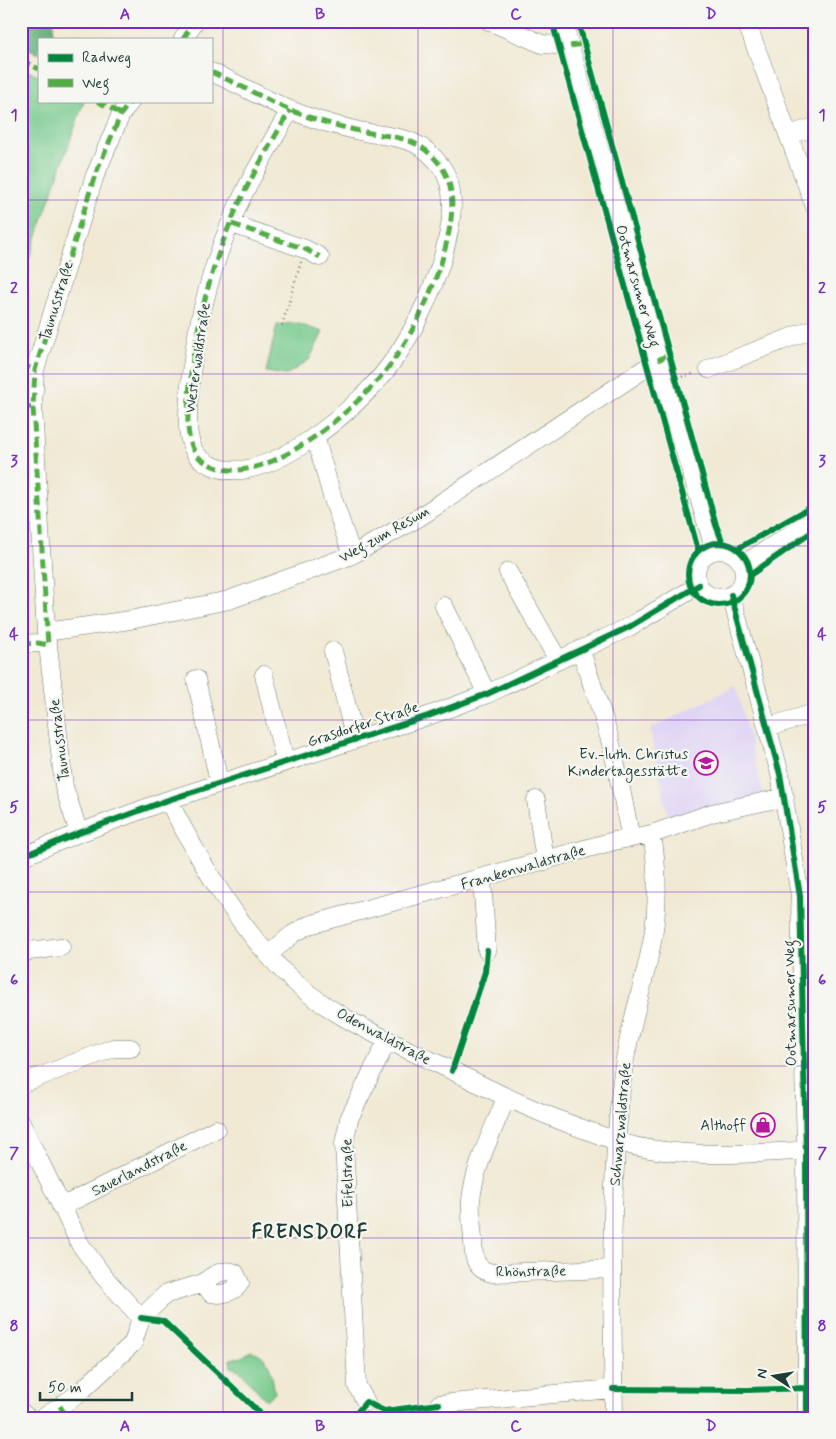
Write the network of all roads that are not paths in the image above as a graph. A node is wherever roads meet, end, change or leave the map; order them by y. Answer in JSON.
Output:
{"nodes":[{"id":1,"x":195,"y":21,"type":"edge"},
{"id":2,"x":489,"y":21,"type":"edge"},
{"id":3,"x":563,"y":21,"type":"edge"},
{"id":4,"x":746,"y":21,"type":"edge"},
{"id":5,"x":185,"y":38,"type":"edge"},
{"id":6,"x":570,"y":46,"type":"junction"},
{"id":7,"x":212,"y":72,"type":"edge"},
{"id":8,"x":129,"y":102,"type":"edge"},
{"id":9,"x":290,"y":110,"type":"junction"},
{"id":10,"x":815,"y":127,"type":"edge"},
{"id":11,"x":788,"y":135,"type":"junction"},
{"id":12,"x":815,"y":207,"type":"edge"},
{"id":13,"x":232,"y":224,"type":"junction"},
{"id":14,"x":312,"y":253,"type":"road end"},
{"id":15,"x":815,"y":328,"type":"edge"},
{"id":16,"x":658,"y":360,"type":"junction"},
{"id":17,"x":709,"y":368,"type":"road end"},
{"id":18,"x":27,"y":407,"type":"edge"},
{"id":19,"x":315,"y":436,"type":"junction"},
{"id":20,"x":815,"y":519,"type":"edge"},
{"id":21,"x":715,"y":551,"type":"junction"},
{"id":22,"x":352,"y":555,"type":"junction"},
{"id":23,"x":742,"y":565,"type":"junction"},
{"id":24,"x":508,"y":572,"type":"dead end"},
{"id":25,"x":699,"y":585,"type":"junction"},
{"id":26,"x":731,"y":595,"type":"junction"},
{"id":27,"x":444,"y":606,"type":"dead end"},
{"id":28,"x":47,"y":639,"type":"junction"},
{"id":29,"x":21,"y":644,"type":"edge"},
{"id":30,"x":581,"y":650,"type":"junction"},
{"id":31,"x":333,"y":651,"type":"dead end"},
{"id":32,"x":558,"y":660,"type":"junction"},
{"id":33,"x":264,"y":674,"type":"dead end"},
{"id":34,"x":196,"y":679,"type":"dead end"},
{"id":35,"x":487,"y":694,"type":"junction"},
{"id":36,"x":815,"y":713,"type":"edge"},
{"id":37,"x":768,"y":727,"type":"junction"},
{"id":38,"x":355,"y":739,"type":"junction"},
{"id":39,"x":286,"y":762,"type":"junction"},
{"id":40,"x":220,"y":782,"type":"junction"},
{"id":41,"x":785,"y":797,"type":"junction"},
{"id":42,"x":168,"y":800,"type":"junction"},
{"id":43,"x":536,"y":800,"type":"dead end"},
{"id":44,"x":79,"y":832,"type":"junction"},
{"id":45,"x":652,"y":834,"type":"junction"},
{"id":46,"x":631,"y":838,"type":"junction"},
{"id":47,"x":21,"y":857,"type":"edge"},
{"id":48,"x":545,"y":861,"type":"junction"},
{"id":49,"x":482,"y":879,"type":"junction"},
{"id":50,"x":807,"y":896,"type":"edge"},
{"id":51,"x":61,"y":947,"type":"dead end"},
{"id":52,"x":486,"y":951,"type":"dead end"},
{"id":53,"x":21,"y":952,"type":"edge"},
{"id":54,"x":269,"y":954,"type":"junction"},
{"id":55,"x":809,"y":1015,"type":"edge"},
{"id":56,"x":387,"y":1041,"type":"junction"},
{"id":57,"x":131,"y":1048,"type":"dead end"},
{"id":58,"x":21,"y":1084,"type":"edge"},
{"id":59,"x":506,"y":1098,"type":"junction"},
{"id":60,"x":21,"y":1123,"type":"edge"},
{"id":61,"x":216,"y":1129,"type":"dead end"},
{"id":62,"x":616,"y":1143,"type":"junction"},
{"id":63,"x":811,"y":1150,"type":"edge"},
{"id":64,"x":61,"y":1207,"type":"junction"},
{"id":65,"x":612,"y":1269,"type":"junction"},
{"id":66,"x":204,"y":1283,"type":"dead end"},
{"id":67,"x":811,"y":1283,"type":"edge"},
{"id":68,"x":141,"y":1318,"type":"junction"},
{"id":69,"x":613,"y":1390,"type":"junction"},
{"id":70,"x":366,"y":1402,"type":"dead end"},
{"id":71,"x":439,"y":1404,"type":"dead end"},
{"id":72,"x":21,"y":1412,"type":"edge"},
{"id":73,"x":28,"y":1418,"type":"edge"},
{"id":74,"x":43,"y":1418,"type":"edge"},
{"id":75,"x":614,"y":1418,"type":"edge"},
{"id":76,"x":807,"y":1418,"type":"edge"}],
"edges":[{"from":1,"to":5,"type":"street"},
{"from":2,"to":6,"type":"street"},
{"from":3,"to":6,"type":"street","name":"Ootmarsumer Weg"},
{"from":4,"to":11,"type":"street"},
{"from":6,"to":16,"type":"street","name":"Ootmarsumer Weg"},
{"from":7,"to":9,"type":"street","name":"Westerwaldstraße"},
{"from":8,"to":18,"type":"street","name":"Taunusstraße"},
{"from":9,"to":13,"type":"street","name":"Westerwaldstraße"},
{"from":9,"to":19,"type":"street","name":"Westerwaldstraße"},
{"from":10,"to":11,"type":"street"},
{"from":11,"to":12,"type":"street"},
{"from":13,"to":14,"type":"street"},
{"from":13,"to":19,"type":"street","name":"Westerwaldstraße"},
{"from":15,"to":17,"type":"street"},
{"from":16,"to":21,"type":"street","name":"Ootmarsumer Weg"},
{"from":16,"to":22,"type":"street","name":"Weg zum Resum"},
{"from":18,"to":28,"type":"street","name":"Taunusstraße"},
{"from":19,"to":22,"type":"street"},
{"from":20,"to":23,"type":"street"},
{"from":21,"to":23,"type":"street"},
{"from":21,"to":25,"type":"street"},
{"from":22,"to":28,"type":"street","name":"Weg zum Resum"},
{"from":23,"to":26,"type":"street"},
{"from":24,"to":32,"type":"street"},
{"from":25,"to":26,"type":"street"},
{"from":25,"to":30,"type":"street","name":"Grasdorfer Straße"},
{"from":26,"to":37,"type":"street","name":"Ootmarsumer Weg"},
{"from":27,"to":35,"type":"street"},
{"from":28,"to":29,"type":"street","name":"Weg zum Resum"},
{"from":28,"to":44,"type":"street","name":"Taunusstraße"},
{"from":30,"to":32,"type":"street","name":"Grasdorfer Straße"},
{"from":30,"to":46,"type":"street"},
{"from":31,"to":38,"type":"street"},
{"from":32,"to":35,"type":"street","name":"Grasdorfer Straße"},
{"from":33,"to":39,"type":"street"},
{"from":34,"to":40,"type":"street"},
{"from":35,"to":38,"type":"street","name":"Grasdorfer Straße"},
{"from":36,"to":37,"type":"street"},
{"from":37,"to":41,"type":"street","name":"Ootmarsumer Weg"},
{"from":38,"to":39,"type":"street","name":"Grasdorfer Straße"},
{"from":39,"to":40,"type":"street","name":"Grasdorfer Straße"},
{"from":40,"to":42,"type":"street","name":"Grasdorfer Straße"},
{"from":41,"to":45,"type":"street","name":"Frankenwaldstraße"},
{"from":41,"to":50,"type":"street","name":"Ootmarsumer Weg"},
{"from":42,"to":44,"type":"street","name":"Grasdorfer Straße"},
{"from":42,"to":54,"type":"street","name":"Odenwaldstraße"},
{"from":43,"to":48,"type":"street"},
{"from":44,"to":47,"type":"street","name":"Grasdorfer Straße"},
{"from":45,"to":46,"type":"street","name":"Frankenwaldstraße"},
{"from":45,"to":62,"type":"street","name":"Schwarzwaldstraße"},
{"from":46,"to":48,"type":"street","name":"Frankenwaldstraße"},
{"from":48,"to":49,"type":"street","name":"Frankenwaldstraße"},
{"from":49,"to":52,"type":"street"},
{"from":49,"to":54,"type":"street","name":"Frankenwaldstraße"},
{"from":50,"to":55,"type":"street","name":"Ootmarsumer Weg"},
{"from":51,"to":53,"type":"street"},
{"from":54,"to":56,"type":"street","name":"Odenwaldstraße"},
{"from":55,"to":63,"type":"street","name":"Ootmarsumer Weg"},
{"from":56,"to":59,"type":"street","name":"Odenwaldstraße"},
{"from":56,"to":70,"type":"street","name":"Eifelstraße"},
{"from":57,"to":58,"type":"street"},
{"from":59,"to":62,"type":"street","name":"Odenwaldstraße"},
{"from":59,"to":65,"type":"street","name":"Rhönstraße"},
{"from":60,"to":64,"type":"street"},
{"from":61,"to":64,"type":"street","name":"Sauerlandstraße"},
{"from":62,"to":63,"type":"street","name":"Odenwaldstraße"},
{"from":62,"to":65,"type":"street","name":"Schwarzwaldstraße"},
{"from":63,"to":67,"type":"street","name":"Ootmarsumer Weg"},
{"from":64,"to":68,"type":"street"},
{"from":65,"to":69,"type":"street","name":"Schwarzwaldstraße"},
{"from":66,"to":68,"type":"street"},
{"from":67,"to":76,"type":"street","name":"Ootmarsumer Weg"},
{"from":68,"to":74,"type":"street"},
{"from":69,"to":71,"type":"street"},
{"from":69,"to":75,"type":"street","name":"Schwarzwaldstraße"},
{"from":72,"to":73,"type":"street"}]}
